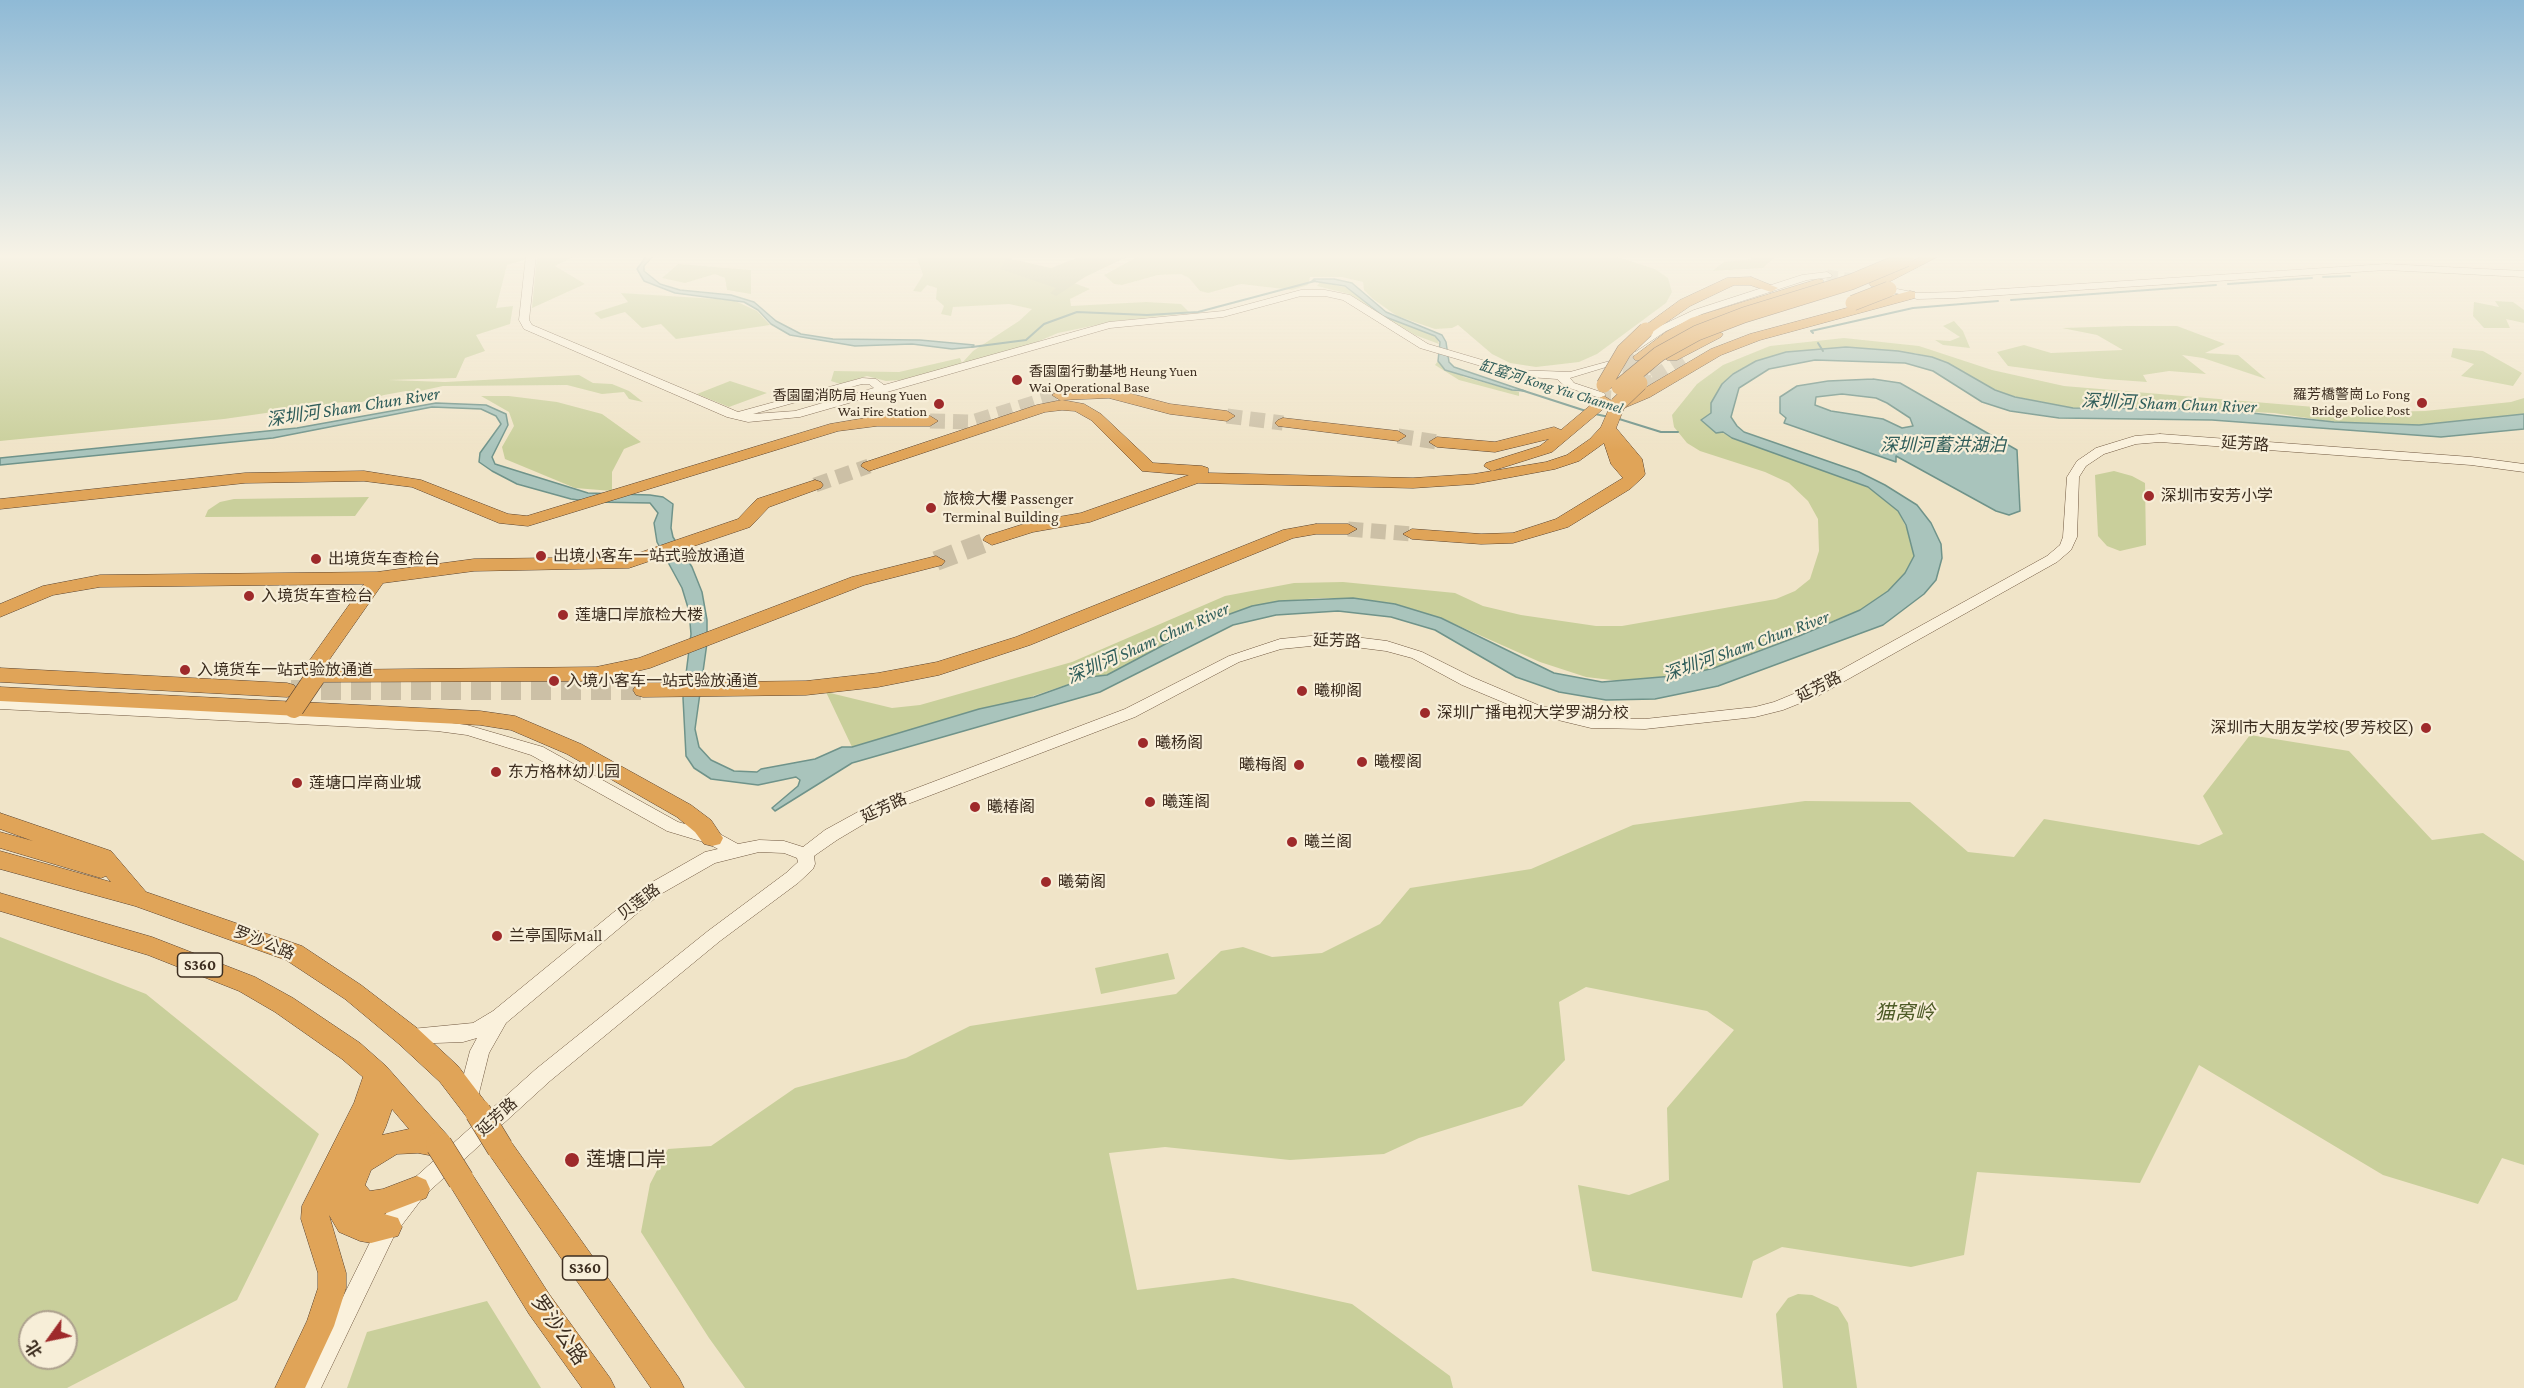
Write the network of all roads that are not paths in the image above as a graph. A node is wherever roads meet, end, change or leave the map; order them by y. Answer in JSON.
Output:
{"nodes":[{"id":1,"x":524,"y":320,"type":"edge"},
{"id":2,"x":1163,"y":320,"type":"edge"},
{"id":3,"x":1381,"y":320,"type":"edge"},
{"id":4,"x":1661,"y":320,"type":"edge"},
{"id":5,"x":1682,"y":320,"type":"edge"},
{"id":6,"x":1701,"y":320,"type":"edge"},
{"id":7,"x":1732,"y":320,"type":"edge"},
{"id":8,"x":1755,"y":320,"type":"edge"},
{"id":9,"x":1789,"y":320,"type":"edge"},
{"id":10,"x":1815,"y":320,"type":"edge"},
{"id":11,"x":1634,"y":355,"type":"joint"},
{"id":12,"x":1683,"y":359,"type":"tunnel mouth"},
{"id":13,"x":1610,"y":364,"type":"dead end"},
{"id":14,"x":1562,"y":376,"type":"junction"},
{"id":15,"x":880,"y":388,"type":"junction"},
{"id":16,"x":1060,"y":395,"type":"tunnel mouth"},
{"id":17,"x":1607,"y":400,"type":"junction"},
{"id":18,"x":778,"y":405,"type":"junction"},
{"id":19,"x":727,"y":412,"type":"junction"},
{"id":20,"x":1227,"y":416,"type":"tunnel mouth"},
{"id":21,"x":774,"y":418,"type":"junction"},
{"id":22,"x":925,"y":421,"type":"tunnel mouth"},
{"id":23,"x":1283,"y":423,"type":"tunnel mouth"},
{"id":24,"x":1577,"y":425,"type":"junction"},
{"id":25,"x":1609,"y":426,"type":"junction"},
{"id":26,"x":1398,"y":436,"type":"tunnel mouth"},
{"id":27,"x":1437,"y":442,"type":"tunnel mouth"},
{"id":28,"x":1589,"y":448,"type":"junction"},
{"id":29,"x":869,"y":466,"type":"tunnel mouth"},
{"id":30,"x":2524,"y":468,"type":"edge"},
{"id":31,"x":1448,"y":477,"type":"junction"},
{"id":32,"x":815,"y":485,"type":"tunnel mouth"},
{"id":33,"x":0,"y":504,"type":"edge"},
{"id":34,"x":1348,"y":529,"type":"tunnel mouth"},
{"id":35,"x":1412,"y":534,"type":"tunnel mouth"},
{"id":36,"x":992,"y":540,"type":"tunnel mouth"},
{"id":37,"x":936,"y":561,"type":"tunnel mouth"},
{"id":38,"x":376,"y":578,"type":"junction"},
{"id":39,"x":0,"y":610,"type":"edge"},
{"id":40,"x":0,"y":675,"type":"edge"},
{"id":41,"x":315,"y":677,"type":"junction"},
{"id":42,"x":643,"y":690,"type":"tunnel mouth"},
{"id":43,"x":0,"y":694,"type":"edge"},
{"id":44,"x":290,"y":699,"type":"junction"},
{"id":45,"x":0,"y":705,"type":"edge"},
{"id":46,"x":0,"y":821,"type":"edge"},
{"id":47,"x":712,"y":838,"type":"junction"},
{"id":48,"x":0,"y":840,"type":"edge"},
{"id":49,"x":734,"y":850,"type":"junction"},
{"id":50,"x":805,"y":854,"type":"junction"},
{"id":51,"x":0,"y":860,"type":"edge"},
{"id":52,"x":121,"y":875,"type":"junction"},
{"id":53,"x":138,"y":898,"type":"junction"},
{"id":54,"x":0,"y":902,"type":"edge"},
{"id":55,"x":500,"y":1017,"type":"junction"},
{"id":56,"x":408,"y":1036,"type":"junction"},
{"id":57,"x":377,"y":1074,"type":"junction"},
{"id":58,"x":473,"y":1105,"type":"junction"},
{"id":59,"x":439,"y":1144,"type":"junction"},
{"id":60,"x":417,"y":1189,"type":"junction"},
{"id":61,"x":388,"y":1227,"type":"junction"},
{"id":62,"x":290,"y":1388,"type":"edge"},
{"id":63,"x":309,"y":1388,"type":"edge"},
{"id":64,"x":600,"y":1388,"type":"edge"},
{"id":65,"x":669,"y":1388,"type":"edge"}],
"edges":[{"from":1,"to":19,"type":"street"},
{"from":2,"to":15,"type":"street"},
{"from":3,"to":14,"type":"street"},
{"from":4,"to":17,"type":"highway","bridge":true},
{"from":5,"to":11,"type":"street"},
{"from":6,"to":11,"type":"highway","bridge":true},
{"from":7,"to":17,"type":"highway","bridge":true},
{"from":8,"to":17,"type":"highway","bridge":true},
{"from":9,"to":12,"type":"highway","bridge":true},
{"from":10,"to":17,"type":"highway"},
{"from":13,"to":14,"type":"street"},
{"from":14,"to":17,"type":"street"},
{"from":15,"to":18,"type":"street"},
{"from":15,"to":21,"type":"street"},
{"from":16,"to":20,"type":"highway"},
{"from":17,"to":24,"type":"highway"},
{"from":17,"to":25,"type":"highway"},
{"from":18,"to":19,"type":"street"},
{"from":18,"to":21,"type":"street"},
{"from":19,"to":21,"type":"street"},
{"from":22,"to":33,"type":"highway"},
{"from":23,"to":26,"type":"highway"},
{"from":24,"to":27,"type":"highway"},
{"from":24,"to":28,"type":"highway"},
{"from":24,"to":31,"type":"highway"},
{"from":25,"to":28,"type":"highway"},
{"from":25,"to":35,"type":"highway"},
{"from":28,"to":31,"type":"highway"},
{"from":29,"to":31,"type":"highway"},
{"from":30,"to":50,"type":"street","name":"延芳路"},
{"from":31,"to":36,"type":"highway"},
{"from":32,"to":38,"type":"highway"},
{"from":34,"to":42,"type":"highway"},
{"from":37,"to":41,"type":"highway"},
{"from":38,"to":39,"type":"highway"},
{"from":38,"to":41,"type":"highway"},
{"from":40,"to":44,"type":"highway"},
{"from":41,"to":44,"type":"highway","bridge":true},
{"from":43,"to":44,"type":"highway"},
{"from":44,"to":47,"type":"highway"},
{"from":45,"to":47,"type":"street"},
{"from":46,"to":52,"type":"highway"},
{"from":47,"to":49,"type":"street"},
{"from":48,"to":52,"type":"highway"},
{"from":49,"to":50,"type":"street","name":"贝莲路"},
{"from":49,"to":55,"type":"street","name":"贝莲路"},
{"from":50,"to":60,"type":"street","name":"延芳路"},
{"from":51,"to":53,"type":"highway","name":"罗沙公路","number":"S360"},
{"from":52,"to":53,"type":"highway"},
{"from":53,"to":56,"type":"highway","name":"罗沙公路","number":"S360"},
{"from":54,"to":57,"type":"highway","number":"S360"},
{"from":55,"to":56,"type":"street","name":"贝莲路"},
{"from":55,"to":58,"type":"street","name":"贝莲路"},
{"from":56,"to":58,"type":"highway","name":"罗沙公路","number":"S360"},
{"from":57,"to":59,"type":"highway","number":"S360"},
{"from":57,"to":61,"type":"highway"},
{"from":57,"to":62,"type":"highway"},
{"from":58,"to":65,"type":"highway","number":"S360","bridge":true},
{"from":59,"to":60,"type":"highway"},
{"from":59,"to":64,"type":"highway","name":"罗沙公路","number":"S360","bridge":true},
{"from":60,"to":61,"type":"street","name":"延芳路"},
{"from":61,"to":63,"type":"street","name":"延芳路"}]}
